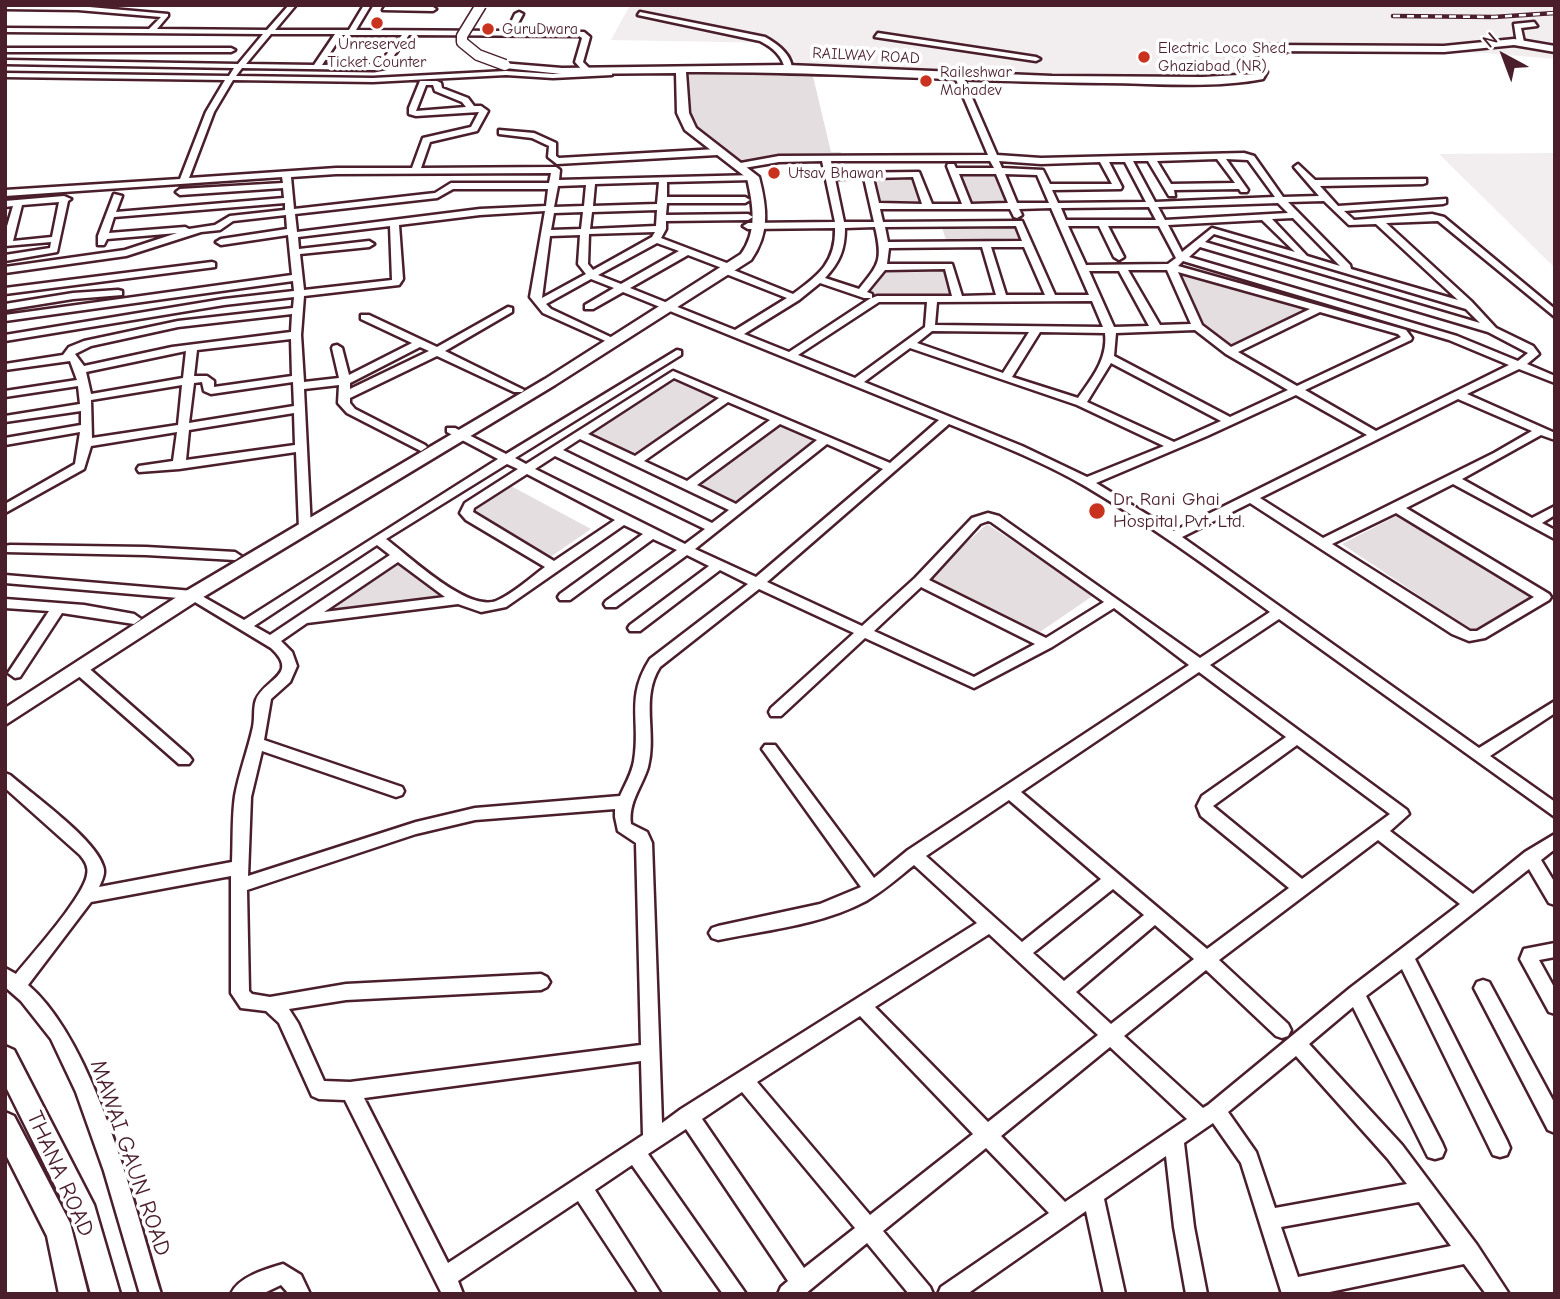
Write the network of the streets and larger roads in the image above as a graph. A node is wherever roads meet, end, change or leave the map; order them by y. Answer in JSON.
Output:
{"nodes":[{"id":1,"x":293,"y":5,"type":"edge"},
{"id":2,"x":368,"y":5,"type":"edge"},
{"id":3,"x":481,"y":5,"type":"edge"},
{"id":4,"x":5,"y":7,"type":"edge"},
{"id":5,"x":433,"y":9,"type":"dead end"},
{"id":6,"x":425,"y":10,"type":"dead end"},
{"id":7,"x":519,"y":14,"type":"dead end"},
{"id":8,"x":640,"y":15,"type":"dead end"},
{"id":9,"x":1534,"y":24,"type":"dead end"},
{"id":10,"x":5,"y":30,"type":"edge"},
{"id":11,"x":103,"y":30,"type":"junction"},
{"id":12,"x":139,"y":30,"type":"junction"},
{"id":13,"x":152,"y":30,"type":"junction"},
{"id":14,"x":170,"y":30,"type":"junction"},
{"id":15,"x":271,"y":31,"type":"junction"},
{"id":16,"x":340,"y":32,"type":"junction"},
{"id":17,"x":351,"y":32,"type":"junction"},
{"id":18,"x":408,"y":32,"type":"junction"},
{"id":19,"x":509,"y":35,"type":"junction"},
{"id":20,"x":878,"y":35,"type":"dead end"},
{"id":21,"x":1520,"y":43,"type":"junction"},
{"id":22,"x":86,"y":49,"type":"junction"},
{"id":23,"x":1555,"y":49,"type":"edge"},
{"id":24,"x":5,"y":50,"type":"edge"},
{"id":25,"x":124,"y":50,"type":"junction"},
{"id":26,"x":154,"y":50,"type":"junction"},
{"id":27,"x":231,"y":50,"type":"dead end"},
{"id":28,"x":1036,"y":59,"type":"dead end"},
{"id":29,"x":5,"y":65,"type":"edge"},
{"id":30,"x":109,"y":65,"type":"junction"},
{"id":31,"x":241,"y":65,"type":"junction"},
{"id":32,"x":317,"y":66,"type":"junction"},
{"id":33,"x":788,"y":68,"type":"junction"},
{"id":34,"x":681,"y":69,"type":"junction"},
{"id":35,"x":583,"y":71,"type":"junction"},
{"id":36,"x":5,"y":75,"type":"edge"},
{"id":37,"x":97,"y":76,"type":"junction"},
{"id":38,"x":959,"y":77,"type":"junction"},
{"id":39,"x":231,"y":78,"type":"junction"},
{"id":40,"x":472,"y":109,"type":"junction"},
{"id":41,"x":502,"y":132,"type":"dead end"},
{"id":42,"x":717,"y":152,"type":"junction"},
{"id":43,"x":1220,"y":157,"type":"junction"},
{"id":44,"x":949,"y":158,"type":"junction"},
{"id":45,"x":996,"y":158,"type":"junction"},
{"id":46,"x":1127,"y":158,"type":"junction"},
{"id":47,"x":1151,"y":158,"type":"junction"},
{"id":48,"x":826,"y":159,"type":"junction"},
{"id":49,"x":1103,"y":159,"type":"junction"},
{"id":50,"x":557,"y":161,"type":"junction"},
{"id":51,"x":1298,"y":167,"type":"dead end"},
{"id":52,"x":416,"y":170,"type":"junction"},
{"id":53,"x":435,"y":170,"type":"junction"},
{"id":54,"x":953,"y":171,"type":"junction"},
{"id":55,"x":999,"y":171,"type":"junction"},
{"id":56,"x":746,"y":174,"type":"junction"},
{"id":57,"x":868,"y":174,"type":"junction"},
{"id":58,"x":830,"y":176,"type":"junction"},
{"id":59,"x":287,"y":180,"type":"junction"},
{"id":60,"x":697,"y":180,"type":"junction"},
{"id":61,"x":624,"y":181,"type":"junction"},
{"id":62,"x":663,"y":181,"type":"junction"},
{"id":63,"x":1423,"y":181,"type":"dead end"},
{"id":64,"x":183,"y":182,"type":"junction"},
{"id":65,"x":591,"y":182,"type":"junction"},
{"id":66,"x":1311,"y":183,"type":"junction"},
{"id":67,"x":1241,"y":186,"type":"junction"},
{"id":68,"x":1047,"y":187,"type":"junction"},
{"id":69,"x":1118,"y":187,"type":"junction"},
{"id":70,"x":1141,"y":187,"type":"junction"},
{"id":71,"x":1168,"y":187,"type":"junction"},
{"id":72,"x":553,"y":188,"type":"junction"},
{"id":73,"x":5,"y":194,"type":"edge"},
{"id":74,"x":117,"y":196,"type":"junction"},
{"id":75,"x":1325,"y":198,"type":"junction"},
{"id":76,"x":64,"y":199,"type":"junction"},
{"id":77,"x":290,"y":200,"type":"junction"},
{"id":78,"x":697,"y":200,"type":"junction"},
{"id":79,"x":745,"y":200,"type":"junction"},
{"id":80,"x":1281,"y":200,"type":"junction"},
{"id":81,"x":1443,"y":201,"type":"dead end"},
{"id":82,"x":1253,"y":202,"type":"junction"},
{"id":83,"x":18,"y":203,"type":"junction"},
{"id":84,"x":5,"y":204,"type":"edge"},
{"id":85,"x":1177,"y":204,"type":"junction"},
{"id":86,"x":1149,"y":205,"type":"junction"},
{"id":87,"x":876,"y":206,"type":"junction"},
{"id":88,"x":968,"y":206,"type":"junction"},
{"id":89,"x":928,"y":207,"type":"junction"},
{"id":90,"x":1014,"y":207,"type":"junction"},
{"id":91,"x":1056,"y":207,"type":"junction"},
{"id":92,"x":623,"y":208,"type":"junction"},
{"id":93,"x":550,"y":209,"type":"junction"},
{"id":94,"x":587,"y":209,"type":"junction"},
{"id":95,"x":1336,"y":209,"type":"junction"},
{"id":96,"x":290,"y":212,"type":"junction"},
{"id":97,"x":662,"y":213,"type":"junction"},
{"id":98,"x":110,"y":215,"type":"junction"},
{"id":99,"x":1295,"y":215,"type":"junction"},
{"id":100,"x":698,"y":217,"type":"junction"},
{"id":101,"x":1264,"y":217,"type":"junction"},
{"id":102,"x":394,"y":222,"type":"junction"},
{"id":103,"x":753,"y":223,"type":"junction"},
{"id":104,"x":1019,"y":223,"type":"junction"},
{"id":105,"x":1063,"y":223,"type":"junction"},
{"id":106,"x":1102,"y":223,"type":"junction"},
{"id":107,"x":1159,"y":223,"type":"junction"},
{"id":108,"x":1380,"y":223,"type":"junction"},
{"id":109,"x":937,"y":224,"type":"junction"},
{"id":110,"x":839,"y":225,"type":"junction"},
{"id":111,"x":880,"y":225,"type":"junction"},
{"id":112,"x":200,"y":229,"type":"junction"},
{"id":113,"x":622,"y":230,"type":"junction"},
{"id":114,"x":583,"y":231,"type":"junction"},
{"id":115,"x":293,"y":233,"type":"junction"},
{"id":116,"x":546,"y":233,"type":"junction"},
{"id":117,"x":103,"y":236,"type":"junction"},
{"id":118,"x":57,"y":239,"type":"junction"},
{"id":119,"x":656,"y":239,"type":"junction"},
{"id":120,"x":221,"y":242,"type":"dead end"},
{"id":121,"x":1196,"y":243,"type":"junction"},
{"id":122,"x":369,"y":244,"type":"dead end"},
{"id":123,"x":1027,"y":244,"type":"junction"},
{"id":124,"x":884,"y":245,"type":"junction"},
{"id":125,"x":944,"y":245,"type":"junction"},
{"id":126,"x":986,"y":245,"type":"junction"},
{"id":127,"x":687,"y":251,"type":"junction"},
{"id":128,"x":295,"y":252,"type":"junction"},
{"id":129,"x":1180,"y":257,"type":"junction"},
{"id":130,"x":1305,"y":257,"type":"junction"},
{"id":131,"x":5,"y":258,"type":"edge"},
{"id":132,"x":98,"y":258,"type":"junction"},
{"id":133,"x":1121,"y":262,"type":"junction"},
{"id":134,"x":212,"y":265,"type":"dead end"},
{"id":135,"x":949,"y":266,"type":"junction"},
{"id":136,"x":724,"y":267,"type":"junction"},
{"id":137,"x":882,"y":267,"type":"junction"},
{"id":138,"x":1171,"y":267,"type":"junction"},
{"id":139,"x":1082,"y":268,"type":"junction"},
{"id":140,"x":5,"y":270,"type":"edge"},
{"id":141,"x":1349,"y":270,"type":"junction"},
{"id":142,"x":592,"y":275,"type":"junction"},
{"id":143,"x":297,"y":276,"type":"junction"},
{"id":144,"x":820,"y":279,"type":"junction"},
{"id":145,"x":620,"y":289,"type":"junction"},
{"id":146,"x":5,"y":291,"type":"edge"},
{"id":147,"x":119,"y":293,"type":"dead end"},
{"id":148,"x":299,"y":293,"type":"junction"},
{"id":149,"x":861,"y":293,"type":"junction"},
{"id":150,"x":792,"y":297,"type":"junction"},
{"id":151,"x":1002,"y":298,"type":"junction"},
{"id":152,"x":1051,"y":298,"type":"junction"},
{"id":153,"x":1096,"y":298,"type":"junction"},
{"id":154,"x":877,"y":299,"type":"junction"},
{"id":155,"x":932,"y":299,"type":"junction"},
{"id":156,"x":958,"y":299,"type":"junction"},
{"id":157,"x":539,"y":304,"type":"junction"},
{"id":158,"x":659,"y":304,"type":"junction"},
{"id":159,"x":5,"y":307,"type":"edge"},
{"id":160,"x":589,"y":307,"type":"dead end"},
{"id":161,"x":1470,"y":307,"type":"junction"},
{"id":162,"x":1318,"y":309,"type":"junction"},
{"id":163,"x":298,"y":310,"type":"junction"},
{"id":164,"x":508,"y":310,"type":"dead end"},
{"id":165,"x":1555,"y":314,"type":"edge"},
{"id":166,"x":365,"y":317,"type":"dead end"},
{"id":167,"x":5,"y":318,"type":"edge"},
{"id":168,"x":1197,"y":327,"type":"junction"},
{"id":169,"x":930,"y":328,"type":"junction"},
{"id":170,"x":1156,"y":328,"type":"junction"},
{"id":171,"x":1036,"y":330,"type":"junction"},
{"id":172,"x":1110,"y":330,"type":"junction"},
{"id":173,"x":1492,"y":330,"type":"junction"},
{"id":174,"x":736,"y":334,"type":"junction"},
{"id":175,"x":296,"y":335,"type":"junction"},
{"id":176,"x":5,"y":338,"type":"edge"},
{"id":177,"x":608,"y":338,"type":"junction"},
{"id":178,"x":419,"y":344,"type":"junction"},
{"id":179,"x":909,"y":344,"type":"junction"},
{"id":180,"x":191,"y":347,"type":"junction"},
{"id":181,"x":337,"y":348,"type":"dead end"},
{"id":182,"x":436,"y":352,"type":"junction"},
{"id":183,"x":1230,"y":352,"type":"junction"},
{"id":184,"x":677,"y":353,"type":"dead end"},
{"id":185,"x":790,"y":356,"type":"junction"},
{"id":186,"x":67,"y":357,"type":"junction"},
{"id":187,"x":1109,"y":358,"type":"junction"},
{"id":188,"x":1520,"y":364,"type":"junction"},
{"id":189,"x":5,"y":367,"type":"edge"},
{"id":190,"x":83,"y":376,"type":"junction"},
{"id":191,"x":1006,"y":378,"type":"junction"},
{"id":192,"x":1555,"y":380,"type":"edge"},
{"id":193,"x":187,"y":381,"type":"junction"},
{"id":194,"x":345,"y":381,"type":"junction"},
{"id":195,"x":299,"y":382,"type":"junction"},
{"id":196,"x":856,"y":383,"type":"junction"},
{"id":197,"x":518,"y":390,"type":"junction"},
{"id":198,"x":1295,"y":391,"type":"junction"},
{"id":199,"x":5,"y":394,"type":"edge"},
{"id":200,"x":1459,"y":395,"type":"junction"},
{"id":201,"x":343,"y":397,"type":"junction"},
{"id":202,"x":728,"y":397,"type":"junction"},
{"id":203,"x":85,"y":403,"type":"junction"},
{"id":204,"x":1081,"y":403,"type":"junction"},
{"id":205,"x":301,"y":408,"type":"junction"},
{"id":206,"x":5,"y":419,"type":"edge"},
{"id":207,"x":779,"y":419,"type":"junction"},
{"id":208,"x":948,"y":419,"type":"junction"},
{"id":209,"x":1229,"y":421,"type":"junction"},
{"id":210,"x":183,"y":427,"type":"junction"},
{"id":211,"x":85,"y":428,"type":"junction"},
{"id":212,"x":1540,"y":431,"type":"junction"},
{"id":213,"x":456,"y":433,"type":"junction"},
{"id":214,"x":580,"y":435,"type":"junction"},
{"id":215,"x":1376,"y":436,"type":"junction"},
{"id":216,"x":1555,"y":437,"type":"edge"},
{"id":217,"x":826,"y":439,"type":"junction"},
{"id":218,"x":5,"y":442,"type":"edge"},
{"id":219,"x":85,"y":443,"type":"junction"},
{"id":220,"x":1174,"y":446,"type":"junction"},
{"id":221,"x":421,"y":447,"type":"junction"},
{"id":222,"x":302,"y":448,"type":"junction"},
{"id":223,"x":555,"y":451,"type":"junction"},
{"id":224,"x":508,"y":458,"type":"junction"},
{"id":225,"x":635,"y":461,"type":"junction"},
{"id":226,"x":179,"y":465,"type":"junction"},
{"id":227,"x":528,"y":468,"type":"junction"},
{"id":228,"x":892,"y":468,"type":"junction"},
{"id":229,"x":143,"y":469,"type":"dead end"},
{"id":230,"x":1452,"y":479,"type":"junction"},
{"id":231,"x":1087,"y":482,"type":"junction"},
{"id":232,"x":687,"y":486,"type":"junction"},
{"id":233,"x":1252,"y":498,"type":"junction"},
{"id":234,"x":1397,"y":508,"type":"junction"},
{"id":235,"x":5,"y":509,"type":"edge"},
{"id":236,"x":737,"y":509,"type":"junction"},
{"id":237,"x":1555,"y":510,"type":"edge"},
{"id":238,"x":623,"y":520,"type":"junction"},
{"id":239,"x":305,"y":522,"type":"junction"},
{"id":240,"x":1532,"y":523,"type":"junction"},
{"id":241,"x":713,"y":528,"type":"junction"},
{"id":242,"x":652,"y":534,"type":"junction"},
{"id":243,"x":1555,"y":535,"type":"edge"},
{"id":244,"x":1173,"y":536,"type":"junction"},
{"id":245,"x":377,"y":539,"type":"junction"},
{"id":246,"x":1321,"y":544,"type":"junction"},
{"id":247,"x":10,"y":549,"type":"dead end"},
{"id":248,"x":686,"y":550,"type":"junction"},
{"id":249,"x":399,"y":555,"type":"junction"},
{"id":250,"x":235,"y":556,"type":"junction"},
{"id":251,"x":718,"y":566,"type":"junction"},
{"id":252,"x":554,"y":567,"type":"junction"},
{"id":253,"x":5,"y":579,"type":"edge"},
{"id":254,"x":920,"y":581,"type":"junction"},
{"id":255,"x":756,"y":584,"type":"junction"},
{"id":256,"x":174,"y":593,"type":"junction"},
{"id":257,"x":1549,"y":594,"type":"edge"},
{"id":258,"x":193,"y":595,"type":"junction"},
{"id":259,"x":565,"y":597,"type":"dead end"},
{"id":260,"x":461,"y":599,"type":"junction"},
{"id":261,"x":1114,"y":602,"type":"junction"},
{"id":262,"x":5,"y":603,"type":"edge"},
{"id":263,"x":611,"y":604,"type":"dead end"},
{"id":264,"x":59,"y":607,"type":"junction"},
{"id":265,"x":1278,"y":613,"type":"junction"},
{"id":266,"x":134,"y":619,"type":"junction"},
{"id":267,"x":305,"y":619,"type":"junction"},
{"id":268,"x":244,"y":626,"type":"junction"},
{"id":269,"x":635,"y":628,"type":"dead end"},
{"id":270,"x":862,"y":632,"type":"junction"},
{"id":271,"x":271,"y":642,"type":"junction"},
{"id":272,"x":1047,"y":644,"type":"junction"},
{"id":273,"x":1202,"y":666,"type":"junction"},
{"id":274,"x":79,"y":668,"type":"junction"},
{"id":275,"x":15,"y":673,"type":"dead end"},
{"id":276,"x":5,"y":702,"type":"edge"},
{"id":277,"x":1555,"y":706,"type":"edge"},
{"id":278,"x":776,"y":712,"type":"dead end"},
{"id":279,"x":5,"y":718,"type":"edge"},
{"id":280,"x":1297,"y":737,"type":"junction"},
{"id":281,"x":256,"y":743,"type":"junction"},
{"id":282,"x":770,"y":749,"type":"dead end"},
{"id":283,"x":1478,"y":756,"type":"junction"},
{"id":284,"x":184,"y":760,"type":"dead end"},
{"id":285,"x":5,"y":779,"type":"edge"},
{"id":286,"x":396,"y":791,"type":"dead end"},
{"id":287,"x":1010,"y":792,"type":"junction"},
{"id":288,"x":622,"y":802,"type":"junction"},
{"id":289,"x":1555,"y":811,"type":"edge"},
{"id":290,"x":1378,"y":831,"type":"junction"},
{"id":291,"x":1555,"y":840,"type":"edge"},
{"id":292,"x":914,"y":855,"type":"junction"},
{"id":293,"x":1531,"y":857,"type":"junction"},
{"id":294,"x":240,"y":876,"type":"junction"},
{"id":295,"x":1113,"y":879,"type":"junction"},
{"id":296,"x":1300,"y":887,"type":"junction"},
{"id":297,"x":872,"y":889,"type":"junction"},
{"id":298,"x":86,"y":896,"type":"junction"},
{"id":299,"x":1555,"y":898,"type":"edge"},
{"id":300,"x":1473,"y":904,"type":"junction"},
{"id":301,"x":1156,"y":915,"type":"junction"},
{"id":302,"x":990,"y":924,"type":"junction"},
{"id":303,"x":718,"y":933,"type":"dead end"},
{"id":304,"x":1555,"y":950,"type":"edge"},
{"id":305,"x":1021,"y":952,"type":"junction"},
{"id":306,"x":1405,"y":957,"type":"junction"},
{"id":307,"x":1207,"y":959,"type":"junction"},
{"id":308,"x":11,"y":981,"type":"edge"},
{"id":309,"x":541,"y":982,"type":"dead end"},
{"id":310,"x":1483,"y":988,"type":"dead end"},
{"id":311,"x":1064,"y":991,"type":"junction"},
{"id":312,"x":1356,"y":994,"type":"junction"},
{"id":313,"x":272,"y":1004,"type":"junction"},
{"id":314,"x":862,"y":1006,"type":"junction"},
{"id":315,"x":1555,"y":1006,"type":"edge"},
{"id":316,"x":1282,"y":1030,"type":"dead end"},
{"id":317,"x":1111,"y":1034,"type":"junction"},
{"id":318,"x":1297,"y":1044,"type":"junction"},
{"id":319,"x":649,"y":1052,"type":"junction"},
{"id":320,"x":5,"y":1058,"type":"edge"},
{"id":321,"x":744,"y":1080,"type":"junction"},
{"id":322,"x":350,"y":1091,"type":"junction"},
{"id":323,"x":688,"y":1115,"type":"junction"},
{"id":324,"x":1209,"y":1115,"type":"junction"},
{"id":325,"x":1555,"y":1124,"type":"edge"},
{"id":326,"x":5,"y":1125,"type":"edge"},
{"id":327,"x":988,"y":1133,"type":"junction"},
{"id":328,"x":653,"y":1139,"type":"junction"},
{"id":329,"x":1174,"y":1140,"type":"junction"},
{"id":330,"x":1500,"y":1148,"type":"dead end"},
{"id":331,"x":1435,"y":1150,"type":"dead end"},
{"id":332,"x":634,"y":1151,"type":"junction"},
{"id":333,"x":580,"y":1187,"type":"junction"},
{"id":334,"x":1425,"y":1191,"type":"junction"},
{"id":335,"x":1093,"y":1197,"type":"junction"},
{"id":336,"x":1057,"y":1207,"type":"dead end"},
{"id":337,"x":1268,"y":1219,"type":"junction"},
{"id":338,"x":869,"y":1231,"type":"junction"},
{"id":339,"x":1470,"y":1252,"type":"junction"},
{"id":340,"x":449,"y":1286,"type":"edge"},
{"id":341,"x":795,"y":1288,"type":"edge"},
{"id":342,"x":1293,"y":1291,"type":"edge"},
{"id":343,"x":74,"y":1294,"type":"edge"},
{"id":344,"x":106,"y":1294,"type":"edge"},
{"id":345,"x":151,"y":1294,"type":"edge"},
{"id":346,"x":241,"y":1294,"type":"edge"},
{"id":347,"x":300,"y":1294,"type":"edge"},
{"id":348,"x":651,"y":1294,"type":"edge"},
{"id":349,"x":736,"y":1294,"type":"edge"},
{"id":350,"x":923,"y":1294,"type":"edge"},
{"id":351,"x":948,"y":1294,"type":"edge"},
{"id":352,"x":1115,"y":1294,"type":"edge"},
{"id":353,"x":1197,"y":1294,"type":"edge"},
{"id":354,"x":1499,"y":1294,"type":"edge"}],
"edges":[{"from":1,"to":15,"type":"street"},
{"from":2,"to":17,"type":"street"},
{"from":3,"to":35,"type":"street","name":"RAILWAY ROAD","bridge":true},
{"from":4,"to":13,"type":"street"},
{"from":5,"to":6,"type":"street"},
{"from":7,"to":19,"type":"street"},
{"from":8,"to":33,"type":"street"},
{"from":9,"to":21,"type":"street"},
{"from":10,"to":11,"type":"street"},
{"from":11,"to":12,"type":"street"},
{"from":11,"to":22,"type":"street"},
{"from":12,"to":13,"type":"street"},
{"from":12,"to":25,"type":"street"},
{"from":13,"to":14,"type":"street"},
{"from":14,"to":15,"type":"street"},
{"from":14,"to":26,"type":"street"},
{"from":15,"to":16,"type":"street"},
{"from":15,"to":31,"type":"street"},
{"from":16,"to":17,"type":"street"},
{"from":16,"to":32,"type":"street"},
{"from":17,"to":18,"type":"street"},
{"from":18,"to":19,"type":"street"},
{"from":18,"to":32,"type":"street"},
{"from":19,"to":35,"type":"street"},
{"from":20,"to":28,"type":"street"},
{"from":21,"to":23,"type":"street","name":"RAILWAY ROAD"},
{"from":21,"to":38,"type":"street","name":"RAILWAY ROAD"},
{"from":22,"to":24,"type":"street"},
{"from":22,"to":25,"type":"street"},
{"from":25,"to":26,"type":"street"},
{"from":25,"to":30,"type":"street"},
{"from":26,"to":27,"type":"street"},
{"from":29,"to":30,"type":"street"},
{"from":30,"to":31,"type":"street"},
{"from":30,"to":37,"type":"street"},
{"from":31,"to":32,"type":"street"},
{"from":31,"to":39,"type":"street"},
{"from":33,"to":34,"type":"street","name":"RAILWAY ROAD"},
{"from":33,"to":38,"type":"street","name":"RAILWAY ROAD"},
{"from":34,"to":35,"type":"street","name":"RAILWAY ROAD"},
{"from":34,"to":42,"type":"street"},
{"from":35,"to":39,"type":"street"},
{"from":36,"to":37,"type":"street"},
{"from":37,"to":39,"type":"street"},
{"from":38,"to":45,"type":"street"},
{"from":39,"to":64,"type":"street"},
{"from":40,"to":40,"type":"street"},
{"from":40,"to":52,"type":"street"},
{"from":41,"to":50,"type":"street"},
{"from":42,"to":50,"type":"street"},
{"from":42,"to":56,"type":"street"},
{"from":43,"to":47,"type":"street"},
{"from":43,"to":67,"type":"street"},
{"from":43,"to":80,"type":"street"},
{"from":44,"to":45,"type":"street"},
{"from":44,"to":48,"type":"street"},
{"from":44,"to":54,"type":"street"},
{"from":45,"to":49,"type":"street"},
{"from":45,"to":55,"type":"street"},
{"from":46,"to":47,"type":"street"},
{"from":46,"to":49,"type":"street"},
{"from":46,"to":70,"type":"street"},
{"from":47,"to":71,"type":"street"},
{"from":48,"to":56,"type":"street"},
{"from":48,"to":58,"type":"street"},
{"from":49,"to":69,"type":"street"},
{"from":50,"to":53,"type":"street"},
{"from":51,"to":66,"type":"street"},
{"from":52,"to":53,"type":"street"},
{"from":52,"to":59,"type":"street"},
{"from":53,"to":72,"type":"street"},
{"from":54,"to":55,"type":"street"},
{"from":54,"to":88,"type":"street"},
{"from":55,"to":68,"type":"street"},
{"from":55,"to":90,"type":"street"},
{"from":56,"to":60,"type":"street"},
{"from":56,"to":79,"type":"street"},
{"from":56,"to":103,"type":"street"},
{"from":57,"to":58,"type":"street"},
{"from":57,"to":87,"type":"street"},
{"from":57,"to":89,"type":"street"},
{"from":58,"to":110,"type":"street"},
{"from":59,"to":64,"type":"street"},
{"from":59,"to":74,"type":"street"},
{"from":59,"to":77,"type":"street"},
{"from":60,"to":62,"type":"street"},
{"from":60,"to":78,"type":"street"},
{"from":61,"to":62,"type":"street"},
{"from":61,"to":65,"type":"street"},
{"from":61,"to":92,"type":"street"},
{"from":62,"to":97,"type":"street"},
{"from":63,"to":66,"type":"street"},
{"from":64,"to":73,"type":"street"},
{"from":65,"to":72,"type":"street"},
{"from":65,"to":94,"type":"street"},
{"from":66,"to":75,"type":"street"},
{"from":67,"to":71,"type":"street"},
{"from":67,"to":82,"type":"street"},
{"from":68,"to":69,"type":"street"},
{"from":68,"to":91,"type":"street"},
{"from":69,"to":70,"type":"street"},
{"from":70,"to":86,"type":"street"},
{"from":71,"to":85,"type":"street"},
{"from":72,"to":93,"type":"street"},
{"from":72,"to":96,"type":"street"},
{"from":74,"to":76,"type":"street"},
{"from":74,"to":98,"type":"street"},
{"from":75,"to":80,"type":"street"},
{"from":75,"to":95,"type":"street"},
{"from":76,"to":83,"type":"street"},
{"from":76,"to":118,"type":"street"},
{"from":77,"to":96,"type":"street"},
{"from":77,"to":98,"type":"street"},
{"from":78,"to":79,"type":"street"},
{"from":78,"to":97,"type":"street"},
{"from":78,"to":100,"type":"street"},
{"from":79,"to":103,"type":"street"},
{"from":80,"to":82,"type":"street"},
{"from":80,"to":99,"type":"street"},
{"from":81,"to":95,"type":"street"},
{"from":82,"to":85,"type":"street"},
{"from":83,"to":84,"type":"street"},
{"from":83,"to":118,"type":"street"},
{"from":85,"to":86,"type":"street"},
{"from":86,"to":91,"type":"street"},
{"from":86,"to":107,"type":"street"},
{"from":87,"to":89,"type":"street"},
{"from":87,"to":111,"type":"street"},
{"from":88,"to":89,"type":"street"},
{"from":88,"to":90,"type":"street"},
{"from":90,"to":91,"type":"street"},
{"from":90,"to":104,"type":"street"},
{"from":91,"to":105,"type":"street"},
{"from":92,"to":94,"type":"street"},
{"from":92,"to":97,"type":"street"},
{"from":92,"to":113,"type":"street"},
{"from":93,"to":94,"type":"street"},
{"from":93,"to":102,"type":"street"},
{"from":93,"to":116,"type":"street"},
{"from":94,"to":114,"type":"street"},
{"from":95,"to":108,"type":"street"},
{"from":96,"to":112,"type":"street"},
{"from":96,"to":115,"type":"street"},
{"from":97,"to":100,"type":"street"},
{"from":97,"to":113,"type":"street"},
{"from":97,"to":119,"type":"street"},
{"from":98,"to":117,"type":"street"},
{"from":99,"to":101,"type":"street"},
{"from":99,"to":141,"type":"street"},
{"from":100,"to":103,"type":"street"},
{"from":101,"to":107,"type":"street"},
{"from":101,"to":130,"type":"street"},
{"from":102,"to":115,"type":"street"},
{"from":102,"to":148,"type":"street"},
{"from":103,"to":110,"type":"street"},
{"from":103,"to":136,"type":"street"},
{"from":104,"to":109,"type":"street"},
{"from":104,"to":123,"type":"street"},
{"from":105,"to":106,"type":"street"},
{"from":105,"to":139,"type":"street"},
{"from":106,"to":107,"type":"street"},
{"from":106,"to":133,"type":"street"},
{"from":107,"to":129,"type":"street"},
{"from":108,"to":161,"type":"street"},
{"from":108,"to":165,"type":"street"},
{"from":109,"to":111,"type":"street"},
{"from":109,"to":125,"type":"street"},
{"from":110,"to":111,"type":"street"},
{"from":110,"to":144,"type":"street"},
{"from":111,"to":124,"type":"street"},
{"from":112,"to":117,"type":"street"},
{"from":112,"to":132,"type":"street"},
{"from":113,"to":114,"type":"street"},
{"from":114,"to":116,"type":"street"},
{"from":114,"to":142,"type":"street"},
{"from":115,"to":120,"type":"street"},
{"from":115,"to":128,"type":"street"},
{"from":116,"to":157,"type":"street"},
{"from":117,"to":132,"type":"street"},
{"from":118,"to":131,"type":"street"},
{"from":119,"to":127,"type":"street"},
{"from":119,"to":142,"type":"street"},
{"from":121,"to":129,"type":"street"},
{"from":121,"to":130,"type":"street"},
{"from":121,"to":173,"type":"street"},
{"from":122,"to":128,"type":"street"},
{"from":123,"to":126,"type":"street"},
{"from":123,"to":152,"type":"street"},
{"from":124,"to":125,"type":"street"},
{"from":124,"to":137,"type":"street"},
{"from":125,"to":126,"type":"street"},
{"from":125,"to":135,"type":"street"},
{"from":126,"to":151,"type":"street"},
{"from":127,"to":136,"type":"street"},
{"from":127,"to":145,"type":"street"},
{"from":128,"to":143,"type":"street"},
{"from":129,"to":138,"type":"street"},
{"from":129,"to":188,"type":"street"},
{"from":130,"to":141,"type":"street"},
{"from":132,"to":140,"type":"street"},
{"from":133,"to":138,"type":"street"},
{"from":133,"to":139,"type":"street"},
{"from":133,"to":170,"type":"street"},
{"from":134,"to":146,"type":"street"},
{"from":135,"to":137,"type":"street"},
{"from":135,"to":156,"type":"street"},
{"from":136,"to":150,"type":"street"},
{"from":136,"to":158,"type":"street"},
{"from":137,"to":149,"type":"street"},
{"from":138,"to":162,"type":"street"},
{"from":138,"to":168,"type":"street"},
{"from":139,"to":153,"type":"street"},
{"from":141,"to":161,"type":"street"},
{"from":142,"to":145,"type":"street"},
{"from":142,"to":157,"type":"street"},
{"from":143,"to":148,"type":"street"},
{"from":143,"to":167,"type":"street"},
{"from":144,"to":149,"type":"street"},
{"from":144,"to":150,"type":"street"},
{"from":145,"to":158,"type":"street"},
{"from":145,"to":160,"type":"street"},
{"from":147,"to":159,"type":"street"},
{"from":148,"to":163,"type":"street"},
{"from":148,"to":176,"type":"street"},
{"from":149,"to":154,"type":"street"},
{"from":150,"to":174,"type":"street"},
{"from":151,"to":152,"type":"street"},
{"from":151,"to":156,"type":"street"},
{"from":152,"to":153,"type":"street"},
{"from":153,"to":172,"type":"street"},
{"from":154,"to":155,"type":"street"},
{"from":154,"to":185,"type":"street"},
{"from":155,"to":156,"type":"street"},
{"from":155,"to":169,"type":"street"},
{"from":157,"to":177,"type":"street"},
{"from":158,"to":174,"type":"street"},
{"from":158,"to":177,"type":"street"},
{"from":161,"to":173,"type":"street"},
{"from":162,"to":183,"type":"street"},
{"from":162,"to":198,"type":"street"},
{"from":163,"to":175,"type":"street"},
{"from":163,"to":186,"type":"street"},
{"from":164,"to":182,"type":"street"},
{"from":166,"to":178,"type":"street"},
{"from":168,"to":170,"type":"street"},
{"from":168,"to":183,"type":"street"},
{"from":169,"to":171,"type":"street"},
{"from":169,"to":179,"type":"street"},
{"from":170,"to":172,"type":"street"},
{"from":171,"to":172,"type":"street"},
{"from":171,"to":191,"type":"street"},
{"from":172,"to":187,"type":"street"},
{"from":173,"to":188,"type":"street"},
{"from":174,"to":185,"type":"street"},
{"from":175,"to":180,"type":"street"},
{"from":175,"to":195,"type":"street"},
{"from":177,"to":197,"type":"street"},
{"from":177,"to":213,"type":"street"},
{"from":178,"to":182,"type":"street"},
{"from":178,"to":194,"type":"street"},
{"from":179,"to":191,"type":"street"},
{"from":179,"to":196,"type":"street"},
{"from":180,"to":190,"type":"street"},
{"from":180,"to":193,"type":"street"},
{"from":181,"to":194,"type":"street"},
{"from":182,"to":197,"type":"street"},
{"from":182,"to":201,"type":"street"},
{"from":183,"to":198,"type":"street"},
{"from":184,"to":224,"type":"street"},
{"from":185,"to":196,"type":"street"},
{"from":186,"to":189,"type":"street"},
{"from":186,"to":190,"type":"street"},
{"from":187,"to":204,"type":"street"},
{"from":187,"to":209,"type":"street"},
{"from":188,"to":192,"type":"street"},
{"from":188,"to":200,"type":"street"},
{"from":190,"to":199,"type":"street"},
{"from":190,"to":203,"type":"street"},
{"from":191,"to":204,"type":"street"},
{"from":193,"to":195,"type":"street"},
{"from":193,"to":203,"type":"street"},
{"from":193,"to":210,"type":"street"},
{"from":194,"to":195,"type":"street"},
{"from":194,"to":201,"type":"street"},
{"from":195,"to":205,"type":"street"},
{"from":196,"to":208,"type":"street"},
{"from":197,"to":213,"type":"street"},
{"from":198,"to":209,"type":"street"},
{"from":198,"to":215,"type":"street"},
{"from":200,"to":212,"type":"street"},
{"from":200,"to":215,"type":"street"},
{"from":201,"to":221,"type":"street"},
{"from":202,"to":207,"type":"street"},
{"from":202,"to":214,"type":"street"},
{"from":202,"to":225,"type":"street"},
{"from":203,"to":206,"type":"street"},
{"from":203,"to":211,"type":"street"},
{"from":204,"to":220,"type":"street"},
{"from":205,"to":210,"type":"street"},
{"from":205,"to":222,"type":"street"},
{"from":207,"to":217,"type":"street"},
{"from":207,"to":232,"type":"street"},
{"from":208,"to":228,"type":"street"},
{"from":208,"to":231,"type":"street"},
{"from":209,"to":220,"type":"street"},
{"from":210,"to":219,"type":"street"},
{"from":210,"to":226,"type":"street"},
{"from":211,"to":218,"type":"street"},
{"from":211,"to":219,"type":"street"},
{"from":212,"to":216,"type":"street"},
{"from":212,"to":230,"type":"street"},
{"from":213,"to":221,"type":"street"},
{"from":213,"to":224,"type":"street"},
{"from":213,"to":239,"type":"street"},
{"from":214,"to":223,"type":"street"},
{"from":214,"to":225,"type":"street"},
{"from":215,"to":233,"type":"street"},
{"from":217,"to":228,"type":"street"},
{"from":217,"to":236,"type":"street"},
{"from":219,"to":235,"type":"street"},
{"from":220,"to":231,"type":"street"},
{"from":221,"to":239,"type":"street"},
{"from":222,"to":226,"type":"street"},
{"from":222,"to":239,"type":"street"},
{"from":223,"to":227,"type":"street"},
{"from":223,"to":241,"type":"street"},
{"from":224,"to":227,"type":"street"},
{"from":224,"to":245,"type":"street"},
{"from":225,"to":232,"type":"street"},
{"from":226,"to":229,"type":"street"},
{"from":227,"to":238,"type":"street"},
{"from":227,"to":252,"type":"street"},
{"from":228,"to":255,"type":"street"},
{"from":230,"to":234,"type":"street"},
{"from":230,"to":240,"type":"street"},
{"from":231,"to":244,"type":"street"},
{"from":232,"to":236,"type":"street"},
{"from":233,"to":244,"type":"street"},
{"from":233,"to":246,"type":"street"},
{"from":234,"to":246,"type":"street"},
{"from":234,"to":257,"type":"street"},
{"from":236,"to":241,"type":"street"},
{"from":237,"to":240,"type":"street"},
{"from":238,"to":242,"type":"street"},
{"from":238,"to":252,"type":"street"},
{"from":239,"to":250,"type":"street"},
{"from":239,"to":258,"type":"street"},
{"from":240,"to":243,"type":"street"},
{"from":241,"to":248,"type":"street"},
{"from":242,"to":248,"type":"street"},
{"from":242,"to":259,"type":"street"},
{"from":244,"to":265,"type":"street"},
{"from":245,"to":249,"type":"street"},
{"from":245,"to":268,"type":"street"},
{"from":246,"to":257,"type":"street"},
{"from":247,"to":250,"type":"street"},
{"from":248,"to":251,"type":"street"},
{"from":248,"to":263,"type":"street"},
{"from":249,"to":260,"type":"street"},
{"from":249,"to":267,"type":"street"},
{"from":250,"to":256,"type":"street"},
{"from":251,"to":255,"type":"street"},
{"from":251,"to":269,"type":"street"},
{"from":252,"to":260,"type":"street"},
{"from":253,"to":256,"type":"street"},
{"from":254,"to":261,"type":"street"},
{"from":254,"to":270,"type":"street"},
{"from":254,"to":272,"type":"street"},
{"from":255,"to":270,"type":"street"},
{"from":255,"to":288,"type":"street"},
{"from":256,"to":258,"type":"street"},
{"from":256,"to":266,"type":"street"},
{"from":258,"to":268,"type":"street"},
{"from":258,"to":274,"type":"street"},
{"from":260,"to":267,"type":"street"},
{"from":261,"to":272,"type":"street"},
{"from":261,"to":273,"type":"street"},
{"from":262,"to":264,"type":"street"},
{"from":264,"to":266,"type":"street"},
{"from":264,"to":275,"type":"street"},
{"from":265,"to":273,"type":"street"},
{"from":265,"to":283,"type":"street"},
{"from":266,"to":276,"type":"street"},
{"from":267,"to":271,"type":"street"},
{"from":268,"to":271,"type":"street"},
{"from":270,"to":272,"type":"street"},
{"from":270,"to":278,"type":"street"},
{"from":271,"to":281,"type":"street"},
{"from":273,"to":280,"type":"street"},
{"from":273,"to":287,"type":"street"},
{"from":274,"to":279,"type":"street"},
{"from":274,"to":284,"type":"street"},
{"from":277,"to":283,"type":"street"},
{"from":280,"to":290,"type":"street"},
{"from":280,"to":296,"type":"street"},
{"from":281,"to":286,"type":"street"},
{"from":281,"to":294,"type":"street"},
{"from":282,"to":297,"type":"street"},
{"from":283,"to":289,"type":"street"},
{"from":285,"to":298,"type":"street"},
{"from":287,"to":292,"type":"street"},
{"from":287,"to":295,"type":"street"},
{"from":288,"to":294,"type":"street"},
{"from":288,"to":319,"type":"street"},
{"from":290,"to":296,"type":"street"},
{"from":290,"to":300,"type":"street"},
{"from":291,"to":293,"type":"street"},
{"from":292,"to":297,"type":"street"},
{"from":292,"to":302,"type":"street"},
{"from":293,"to":299,"type":"street"},
{"from":293,"to":300,"type":"street"},
{"from":294,"to":298,"type":"street"},
{"from":294,"to":313,"type":"street"},
{"from":295,"to":301,"type":"street"},
{"from":295,"to":305,"type":"street"},
{"from":296,"to":307,"type":"street"},
{"from":297,"to":303,"type":"street"},
{"from":298,"to":308,"type":"street"},
{"from":300,"to":306,"type":"street"},
{"from":301,"to":307,"type":"street"},
{"from":301,"to":311,"type":"street"},
{"from":302,"to":305,"type":"street"},
{"from":302,"to":314,"type":"street"},
{"from":304,"to":315,"type":"street"},
{"from":305,"to":311,"type":"street"},
{"from":306,"to":312,"type":"street"},
{"from":306,"to":330,"type":"street"},
{"from":307,"to":316,"type":"street"},
{"from":307,"to":317,"type":"street"},
{"from":308,"to":345,"type":"street","name":"MAWAI GAUN ROAD"},
{"from":309,"to":313,"type":"street"},
{"from":310,"to":325,"type":"street"},
{"from":311,"to":317,"type":"street"},
{"from":312,"to":318,"type":"street"},
{"from":312,"to":331,"type":"street"},
{"from":313,"to":322,"type":"street"},
{"from":314,"to":321,"type":"street"},
{"from":314,"to":327,"type":"street"},
{"from":317,"to":324,"type":"street"},
{"from":317,"to":327,"type":"street"},
{"from":318,"to":324,"type":"street"},
{"from":318,"to":334,"type":"street"},
{"from":319,"to":322,"type":"street"},
{"from":319,"to":328,"type":"street"},
{"from":320,"to":344,"type":"street","name":"THANA ROAD"},
{"from":321,"to":323,"type":"street"},
{"from":321,"to":338,"type":"street"},
{"from":322,"to":340,"type":"street"},
{"from":323,"to":328,"type":"street"},
{"from":323,"to":341,"type":"street"},
{"from":324,"to":329,"type":"street"},
{"from":324,"to":337,"type":"street"},
{"from":326,"to":343,"type":"street","name":"THANA ROAD"},
{"from":327,"to":336,"type":"street"},
{"from":327,"to":338,"type":"street"},
{"from":328,"to":332,"type":"street"},
{"from":329,"to":335,"type":"street"},
{"from":329,"to":353,"type":"street"},
{"from":332,"to":333,"type":"street"},
{"from":332,"to":349,"type":"street"},
{"from":333,"to":340,"type":"street"},
{"from":333,"to":348,"type":"street"},
{"from":334,"to":337,"type":"street"},
{"from":334,"to":339,"type":"street"},
{"from":335,"to":351,"type":"street"},
{"from":335,"to":352,"type":"street"},
{"from":337,"to":342,"type":"street"},
{"from":338,"to":341,"type":"street"},
{"from":338,"to":350,"type":"street"},
{"from":339,"to":342,"type":"street"},
{"from":339,"to":354,"type":"street"},
{"from":346,"to":347,"type":"street"}]}
